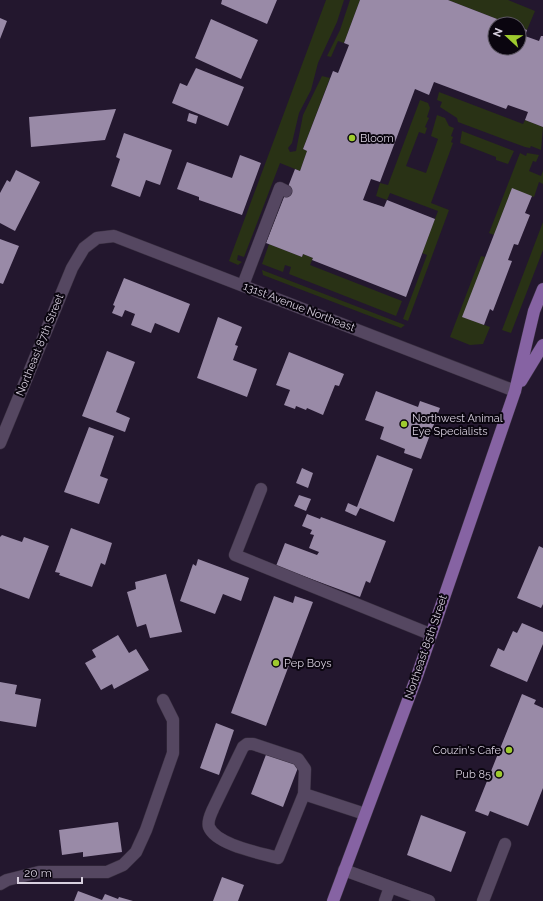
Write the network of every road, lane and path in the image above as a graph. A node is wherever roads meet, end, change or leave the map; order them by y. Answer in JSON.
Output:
{"nodes":[{"id":1,"x":286,"y":191,"type":"dead end"},
{"id":2,"x":84,"y":248,"type":"joint"},
{"id":3,"x":243,"y":285,"type":"junction"},
{"id":4,"x":543,"y":289,"type":"edge"},
{"id":5,"x":543,"y":345,"type":"edge"},
{"id":6,"x":515,"y":391,"type":"junction"},
{"id":7,"x":0,"y":443,"type":"edge"},
{"id":8,"x":261,"y":489,"type":"dead end"},
{"id":9,"x":430,"y":634,"type":"junction"},
{"id":10,"x":163,"y":700,"type":"dead end"},
{"id":11,"x":304,"y":794,"type":"junction"},
{"id":12,"x":365,"y":814,"type":"junction"},
{"id":13,"x":505,"y":844,"type":"dead end"},
{"id":14,"x":344,"y":870,"type":"junction"},
{"id":15,"x":0,"y":884,"type":"edge"},
{"id":16,"x":390,"y":887,"type":"junction"},
{"id":17,"x":333,"y":901,"type":"edge"},
{"id":18,"x":385,"y":901,"type":"edge"},
{"id":19,"x":429,"y":901,"type":"edge"},
{"id":20,"x":483,"y":901,"type":"edge"}],
"edges":[{"from":1,"to":3,"type":"street"},
{"from":2,"to":3,"type":"street","name":"131st Avenue Northeast"},
{"from":2,"to":7,"type":"street","name":"Northeast 87th Street"},
{"from":3,"to":6,"type":"street","name":"131st Avenue Northeast"},
{"from":4,"to":6,"type":"main road","name":"Northeast 85th Street"},
{"from":5,"to":6,"type":"main road","name":"Northeast 85th Street"},
{"from":6,"to":9,"type":"main road","name":"Northeast 85th Street"},
{"from":8,"to":9,"type":"street"},
{"from":9,"to":12,"type":"main road","name":"Northeast 85th Street"},
{"from":10,"to":15,"type":"street"},
{"from":11,"to":11,"type":"street"},
{"from":11,"to":12,"type":"street"},
{"from":12,"to":14,"type":"main road","name":"Northeast 85th Street"},
{"from":13,"to":20,"type":"street"},
{"from":14,"to":16,"type":"street"},
{"from":14,"to":17,"type":"main road","name":"Northeast 85th Street"},
{"from":16,"to":18,"type":"street"},
{"from":16,"to":19,"type":"street"}]}
